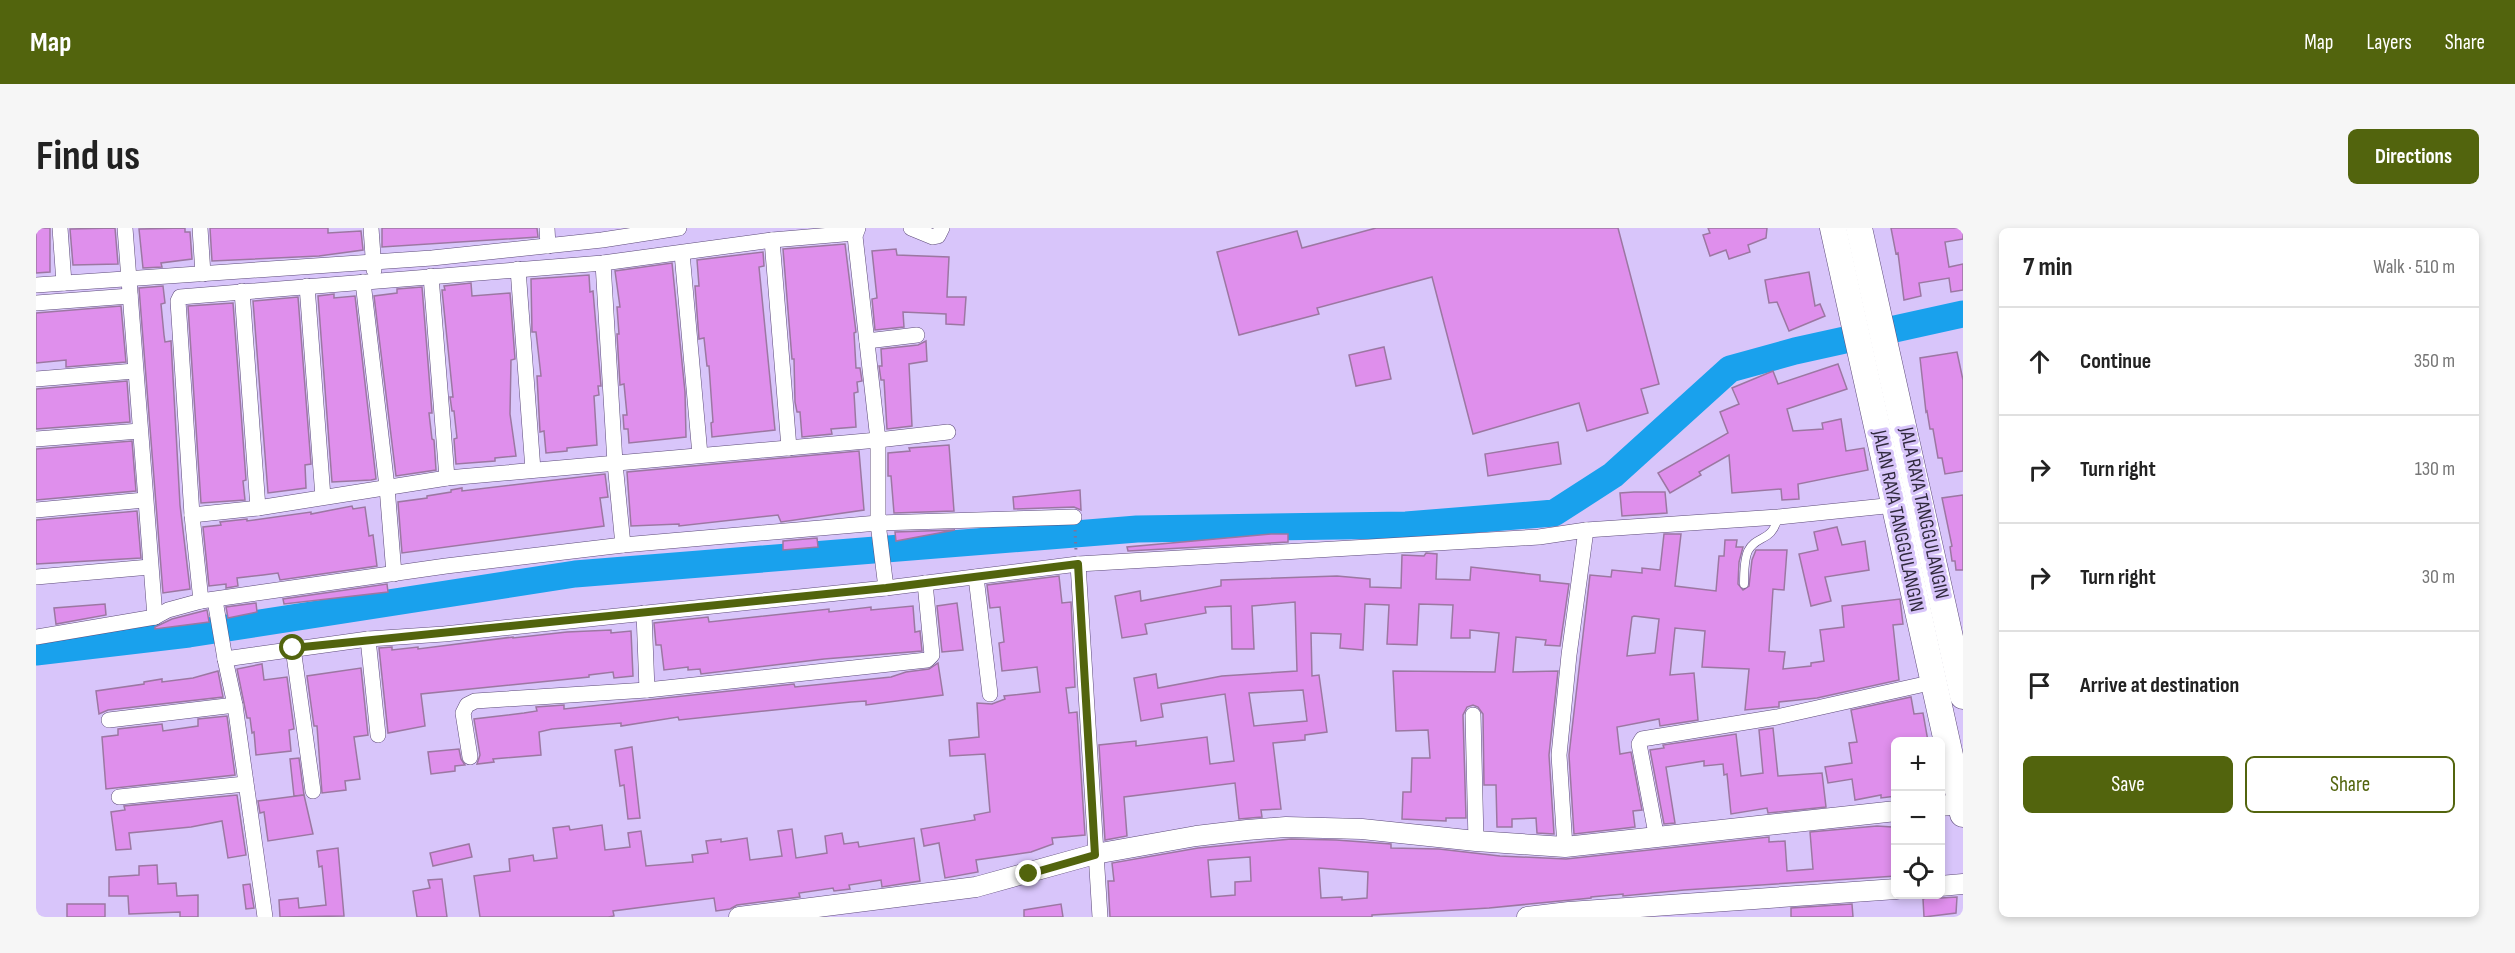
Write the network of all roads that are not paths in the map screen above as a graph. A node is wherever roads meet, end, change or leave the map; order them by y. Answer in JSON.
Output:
{"nodes":[{"id":1,"x":60,"y":228,"type":"edge"},
{"id":2,"x":125,"y":228,"type":"edge"},
{"id":3,"x":200,"y":228,"type":"edge"},
{"id":4,"x":371,"y":228,"type":"edge"},
{"id":5,"x":547,"y":228,"type":"edge"},
{"id":6,"x":679,"y":228,"type":"edge"},
{"id":7,"x":911,"y":228,"type":"edge"},
{"id":8,"x":942,"y":228,"type":"edge"},
{"id":9,"x":1833,"y":228,"type":"edge"},
{"id":10,"x":1859,"y":228,"type":"edge"},
{"id":11,"x":857,"y":231,"type":"edge"},
{"id":12,"x":772,"y":240,"type":"junction"},
{"id":13,"x":548,"y":246,"type":"junction"},
{"id":14,"x":682,"y":253,"type":"junction"},
{"id":15,"x":373,"y":261,"type":"junction"},
{"id":16,"x":603,"y":263,"type":"junction"},
{"id":17,"x":518,"y":269,"type":"junction"},
{"id":18,"x":203,"y":274,"type":"junction"},
{"id":19,"x":431,"y":276,"type":"junction"},
{"id":20,"x":129,"y":279,"type":"junction"},
{"id":21,"x":369,"y":281,"type":"junction"},
{"id":22,"x":64,"y":283,"type":"junction"},
{"id":23,"x":36,"y":285,"type":"edge"},
{"id":24,"x":307,"y":286,"type":"junction"},
{"id":25,"x":242,"y":291,"type":"junction"},
{"id":26,"x":130,"y":296,"type":"junction"},
{"id":27,"x":36,"y":303,"type":"edge"},
{"id":28,"x":917,"y":335,"type":"dead end"},
{"id":29,"x":867,"y":341,"type":"junction"},
{"id":30,"x":135,"y":371,"type":"junction"},
{"id":31,"x":36,"y":379,"type":"edge"},
{"id":32,"x":140,"y":431,"type":"junction"},
{"id":33,"x":948,"y":432,"type":"dead end"},
{"id":34,"x":36,"y":439,"type":"edge"},
{"id":35,"x":878,"y":440,"type":"junction"},
{"id":36,"x":789,"y":448,"type":"junction"},
{"id":37,"x":700,"y":455,"type":"junction"},
{"id":38,"x":615,"y":463,"type":"junction"},
{"id":39,"x":533,"y":470,"type":"junction"},
{"id":40,"x":447,"y":478,"type":"junction"},
{"id":41,"x":387,"y":487,"type":"junction"},
{"id":42,"x":322,"y":497,"type":"junction"},
{"id":43,"x":145,"y":500,"type":"junction"},
{"id":44,"x":1895,"y":505,"type":"junction"},
{"id":45,"x":258,"y":507,"type":"junction"},
{"id":46,"x":36,"y":510,"type":"edge"},
{"id":47,"x":192,"y":515,"type":"junction"},
{"id":48,"x":1778,"y":516,"type":"junction"},
{"id":49,"x":1075,"y":520,"type":"road end"},
{"id":50,"x":878,"y":524,"type":"junction"},
{"id":51,"x":1586,"y":530,"type":"junction"},
{"id":52,"x":623,"y":545,"type":"junction"},
{"id":53,"x":1934,"y":559,"type":"junction"},
{"id":54,"x":1078,"y":564,"type":"junction"},
{"id":55,"x":150,"y":567,"type":"junction"},
{"id":56,"x":1908,"y":567,"type":"junction"},
{"id":57,"x":394,"y":574,"type":"junction"},
{"id":58,"x":36,"y":577,"type":"edge"},
{"id":59,"x":976,"y":577,"type":"junction"},
{"id":60,"x":885,"y":582,"type":"junction"},
{"id":61,"x":925,"y":583,"type":"junction"},
{"id":62,"x":1744,"y":584,"type":"dead end"},
{"id":63,"x":208,"y":601,"type":"junction"},
{"id":64,"x":644,"y":614,"type":"junction"},
{"id":65,"x":155,"y":617,"type":"junction"},
{"id":66,"x":36,"y":637,"type":"edge"},
{"id":67,"x":368,"y":639,"type":"junction"},
{"id":68,"x":293,"y":648,"type":"junction"},
{"id":69,"x":224,"y":655,"type":"junction"},
{"id":70,"x":1934,"y":682,"type":"junction"},
{"id":71,"x":647,"y":690,"type":"junction"},
{"id":72,"x":990,"y":694,"type":"dead end"},
{"id":73,"x":1963,"y":696,"type":"edge"},
{"id":74,"x":235,"y":705,"type":"junction"},
{"id":75,"x":1473,"y":715,"type":"dead end"},
{"id":76,"x":109,"y":720,"type":"dead end"},
{"id":77,"x":378,"y":735,"type":"dead end"},
{"id":78,"x":470,"y":757,"type":"dead end"},
{"id":79,"x":245,"y":784,"type":"junction"},
{"id":80,"x":313,"y":791,"type":"dead end"},
{"id":81,"x":119,"y":797,"type":"dead end"},
{"id":82,"x":1955,"y":808,"type":"edge"},
{"id":83,"x":1891,"y":812,"type":"edge"},
{"id":84,"x":1657,"y":839,"type":"junction"},
{"id":85,"x":1476,"y":842,"type":"junction"},
{"id":86,"x":1566,"y":847,"type":"junction"},
{"id":87,"x":1095,"y":855,"type":"junction"},
{"id":88,"x":1963,"y":884,"type":"edge"},
{"id":89,"x":1945,"y":886,"type":"edge"},
{"id":90,"x":1891,"y":889,"type":"edge"},
{"id":91,"x":1619,"y":913,"type":"edge"},
{"id":92,"x":265,"y":917,"type":"edge"},
{"id":93,"x":739,"y":917,"type":"edge"},
{"id":94,"x":1100,"y":917,"type":"edge"},
{"id":95,"x":1527,"y":917,"type":"edge"}],
"edges":[{"from":1,"to":22,"type":"street"},
{"from":2,"to":20,"type":"street"},
{"from":3,"to":18,"type":"street"},
{"from":4,"to":15,"type":"street"},
{"from":5,"to":13,"type":"street"},
{"from":6,"to":13,"type":"street"},
{"from":7,"to":8,"type":"street"},
{"from":9,"to":44,"type":"highway","name":"JALAN RAYA TANGGULANGIN"},
{"from":10,"to":53,"type":"highway","name":"JALA RAYA TANGGULANGIN"},
{"from":11,"to":12,"type":"street"},
{"from":11,"to":29,"type":"street"},
{"from":12,"to":14,"type":"street"},
{"from":12,"to":36,"type":"street"},
{"from":13,"to":15,"type":"street"},
{"from":14,"to":16,"type":"street"},
{"from":14,"to":37,"type":"street"},
{"from":15,"to":18,"type":"street"},
{"from":15,"to":21,"type":"street"},
{"from":16,"to":17,"type":"street"},
{"from":16,"to":38,"type":"street"},
{"from":17,"to":19,"type":"street"},
{"from":17,"to":39,"type":"street"},
{"from":18,"to":20,"type":"street"},
{"from":19,"to":21,"type":"street"},
{"from":19,"to":40,"type":"street"},
{"from":20,"to":22,"type":"street"},
{"from":20,"to":26,"type":"street"},
{"from":21,"to":24,"type":"street"},
{"from":21,"to":41,"type":"street"},
{"from":22,"to":23,"type":"street"},
{"from":24,"to":25,"type":"street"},
{"from":24,"to":42,"type":"street"},
{"from":25,"to":45,"type":"street"},
{"from":25,"to":47,"type":"street"},
{"from":26,"to":27,"type":"street"},
{"from":26,"to":30,"type":"street"},
{"from":28,"to":29,"type":"street"},
{"from":29,"to":35,"type":"street"},
{"from":30,"to":31,"type":"street"},
{"from":30,"to":32,"type":"street"},
{"from":32,"to":34,"type":"street"},
{"from":32,"to":43,"type":"street"},
{"from":33,"to":35,"type":"street"},
{"from":35,"to":36,"type":"street"},
{"from":35,"to":50,"type":"street"},
{"from":36,"to":37,"type":"street"},
{"from":37,"to":38,"type":"street"},
{"from":38,"to":39,"type":"street"},
{"from":38,"to":52,"type":"street"},
{"from":39,"to":40,"type":"street"},
{"from":40,"to":41,"type":"street"},
{"from":41,"to":42,"type":"street"},
{"from":41,"to":57,"type":"street"},
{"from":42,"to":45,"type":"street"},
{"from":43,"to":46,"type":"street"},
{"from":43,"to":55,"type":"street"},
{"from":44,"to":48,"type":"street"},
{"from":44,"to":56,"type":"highway","name":"JALAN RAYA TANGGULANGIN"},
{"from":45,"to":47,"type":"street"},
{"from":47,"to":63,"type":"street"},
{"from":48,"to":51,"type":"street"},
{"from":48,"to":62,"type":"lane"},
{"from":49,"to":50,"type":"street"},
{"from":50,"to":52,"type":"street"},
{"from":50,"to":60,"type":"street"},
{"from":51,"to":54,"type":"street"},
{"from":51,"to":86,"type":"street"},
{"from":52,"to":57,"type":"street"},
{"from":53,"to":56,"type":"highway"},
{"from":53,"to":73,"type":"highway","name":"JALA RAYA TANGGULANGIN"},
{"from":54,"to":59,"type":"street"},
{"from":54,"to":87,"type":"street"},
{"from":55,"to":58,"type":"street"},
{"from":55,"to":65,"type":"street"},
{"from":56,"to":70,"type":"highway","name":"JALAN RAYA TANGGULANGIN"},
{"from":57,"to":63,"type":"street"},
{"from":59,"to":61,"type":"street"},
{"from":59,"to":72,"type":"street"},
{"from":60,"to":61,"type":"street"},
{"from":60,"to":64,"type":"street"},
{"from":61,"to":71,"type":"street"},
{"from":63,"to":65,"type":"street"},
{"from":63,"to":69,"type":"street"},
{"from":64,"to":67,"type":"street"},
{"from":64,"to":71,"type":"street"},
{"from":65,"to":66,"type":"street"},
{"from":67,"to":68,"type":"street"},
{"from":67,"to":77,"type":"street"},
{"from":68,"to":69,"type":"street"},
{"from":68,"to":80,"type":"street"},
{"from":69,"to":74,"type":"street"},
{"from":70,"to":82,"type":"highway","name":"JALAN RAYA TANGGULANGIN"},
{"from":70,"to":84,"type":"street"},
{"from":71,"to":78,"type":"street"},
{"from":74,"to":76,"type":"street"},
{"from":74,"to":79,"type":"street"},
{"from":75,"to":85,"type":"street"},
{"from":79,"to":81,"type":"street"},
{"from":79,"to":92,"type":"street"},
{"from":83,"to":84,"type":"street"},
{"from":84,"to":86,"type":"street"},
{"from":85,"to":86,"type":"street"},
{"from":85,"to":87,"type":"street"},
{"from":87,"to":93,"type":"street"},
{"from":87,"to":94,"type":"street"},
{"from":88,"to":89,"type":"street"},
{"from":90,"to":91,"type":"street"},
{"from":91,"to":95,"type":"street"}]}
